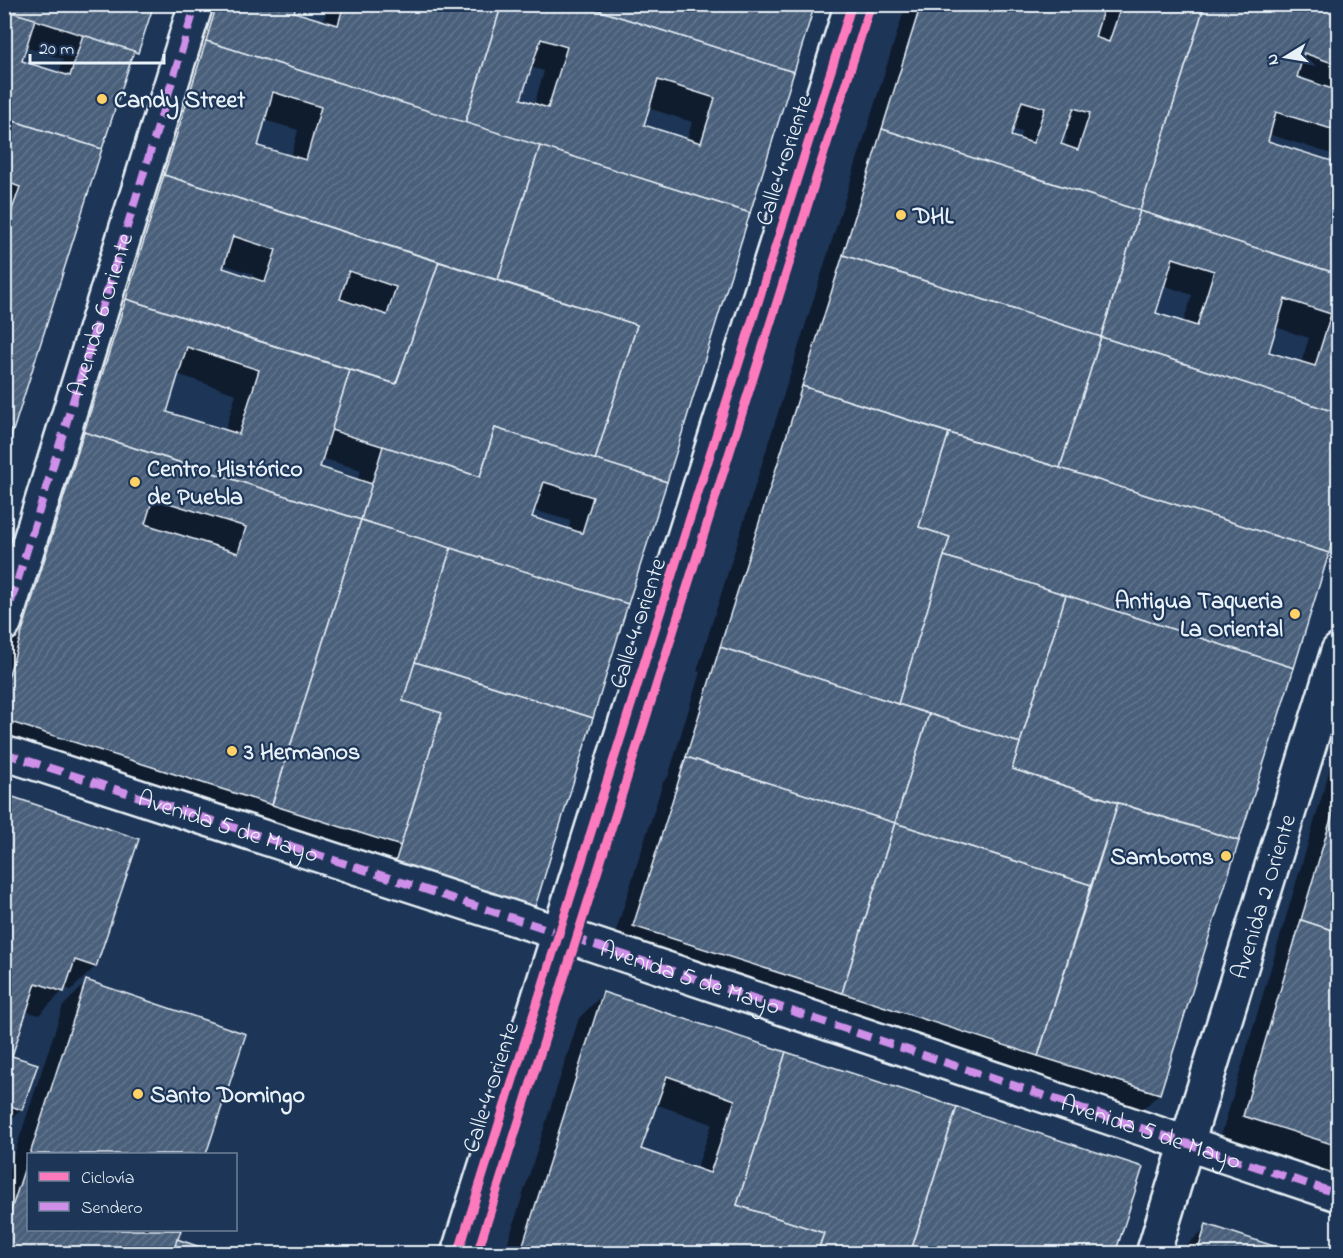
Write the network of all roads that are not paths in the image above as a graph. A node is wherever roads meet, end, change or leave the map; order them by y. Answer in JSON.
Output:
{"nodes":[{"id":1,"x":196,"y":4,"type":"edge"},
{"id":2,"x":852,"y":4,"type":"edge"},
{"id":3,"x":4,"y":624,"type":"edge"},
{"id":4,"x":1338,"y":651,"type":"edge"},
{"id":5,"x":4,"y":753,"type":"edge"},
{"id":6,"x":559,"y":933,"type":"junction"},
{"id":7,"x":1188,"y":1143,"type":"junction"},
{"id":8,"x":1338,"y":1194,"type":"edge"},
{"id":9,"x":458,"y":1254,"type":"edge"},
{"id":10,"x":1153,"y":1254,"type":"edge"}],
"edges":[{"from":1,"to":3,"type":"street","name":"Avenida 6 Oriente"},
{"from":2,"to":6,"type":"street","name":"Calle 4 Oriente"},
{"from":4,"to":7,"type":"street","name":"Avenida 2 Oriente"},
{"from":5,"to":6,"type":"street","name":"Avenida 5 de Mayo"},
{"from":6,"to":7,"type":"street","name":"Avenida 5 de Mayo"},
{"from":6,"to":9,"type":"street","name":"Calle 4 Oriente"},
{"from":7,"to":8,"type":"street","name":"Avenida 5 de Mayo"},
{"from":7,"to":10,"type":"street","name":"Avenida 2 Oriente"}]}
